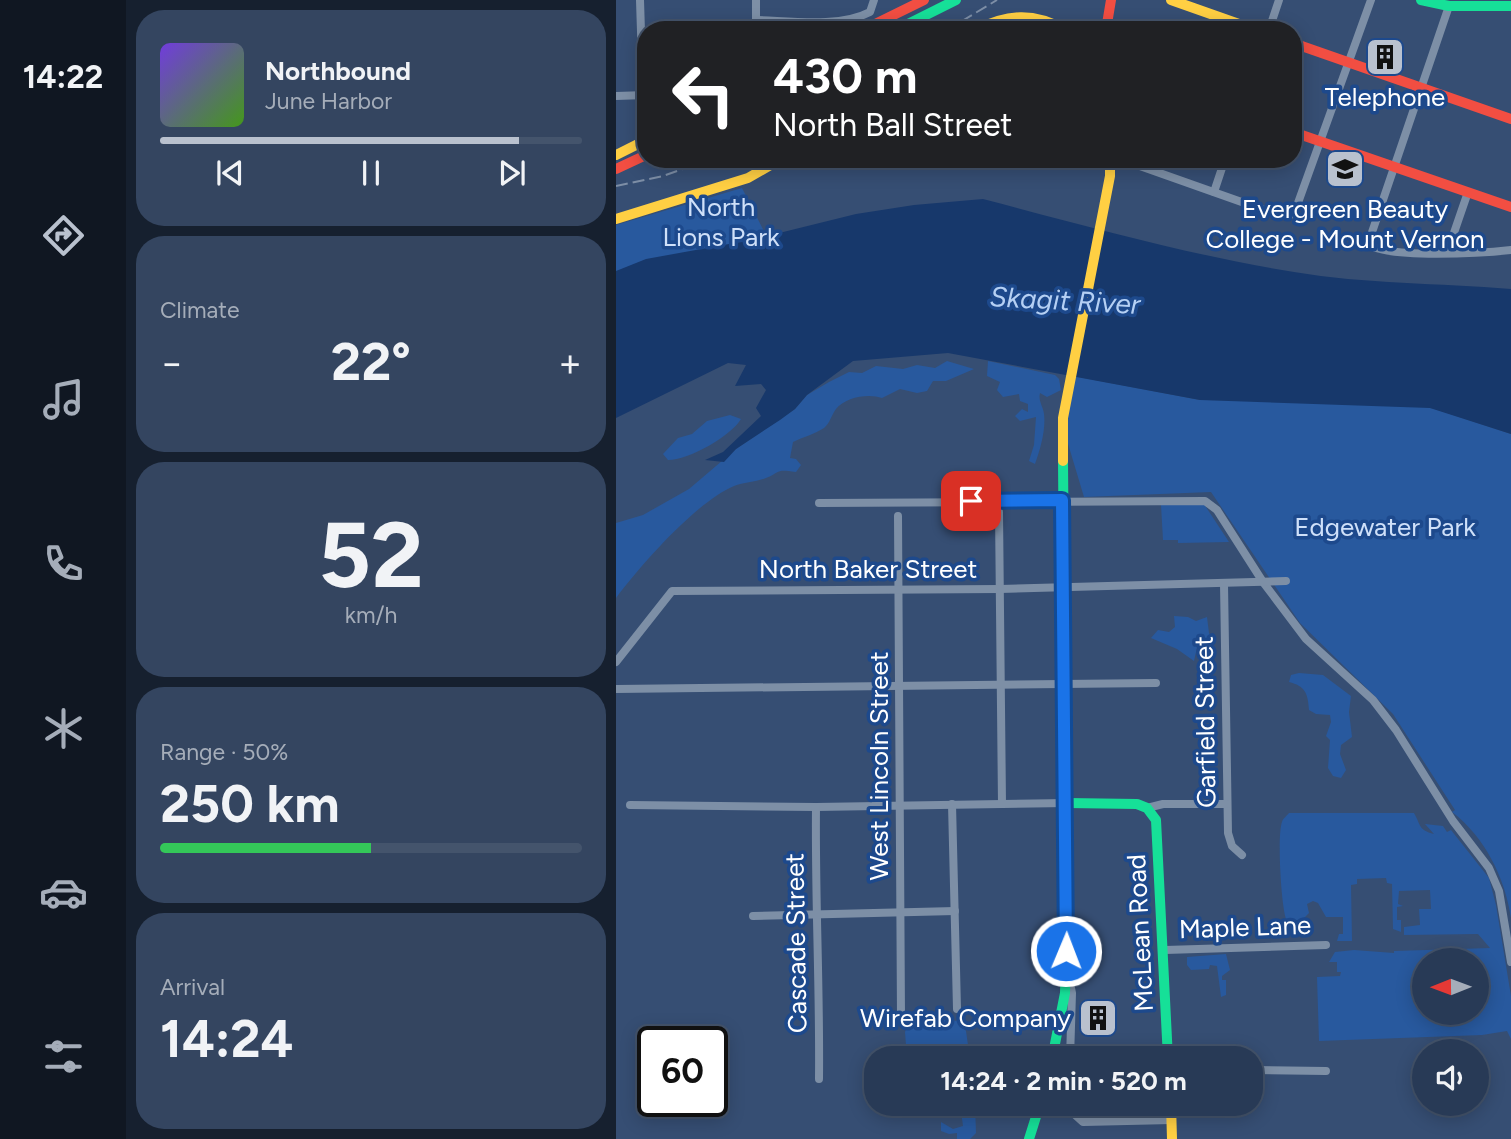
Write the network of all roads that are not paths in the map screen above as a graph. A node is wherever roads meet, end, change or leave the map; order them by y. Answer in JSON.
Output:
{"nodes":[{"id":1,"x":640,"y":0,"type":"edge"},
{"id":2,"x":756,"y":0,"type":"edge"},
{"id":3,"x":874,"y":0,"type":"edge"},
{"id":4,"x":924,"y":0,"type":"edge"},
{"id":5,"x":956,"y":0,"type":"edge"},
{"id":6,"x":1111,"y":0,"type":"edge"},
{"id":7,"x":1172,"y":0,"type":"edge"},
{"id":8,"x":1279,"y":0,"type":"edge"},
{"id":9,"x":1371,"y":0,"type":"edge"},
{"id":10,"x":1421,"y":0,"type":"edge"},
{"id":11,"x":1449,"y":6,"type":"junction"},
{"id":12,"x":1511,"y":6,"type":"edge"},
{"id":13,"x":757,"y":20,"type":"joint"},
{"id":14,"x":641,"y":21,"type":"edge"},
{"id":15,"x":788,"y":21,"type":"edge"},
{"id":16,"x":823,"y":21,"type":"edge"},
{"id":17,"x":881,"y":21,"type":"edge"},
{"id":18,"x":914,"y":21,"type":"edge"},
{"id":19,"x":996,"y":21,"type":"edge"},
{"id":20,"x":1048,"y":21,"type":"edge"},
{"id":21,"x":1105,"y":21,"type":"edge"},
{"id":22,"x":1231,"y":21,"type":"edge"},
{"id":23,"x":1272,"y":21,"type":"edge"},
{"id":24,"x":1302,"y":46,"type":"edge"},
{"id":25,"x":1349,"y":62,"type":"junction"},
{"id":26,"x":1422,"y":87,"type":"junction"},
{"id":27,"x":637,"y":95,"type":"edge"},
{"id":28,"x":616,"y":96,"type":"edge"},
{"id":29,"x":1511,"y":119,"type":"edge"},
{"id":30,"x":1302,"y":135,"type":"edge"},
{"id":31,"x":1320,"y":141,"type":"junction"},
{"id":32,"x":637,"y":144,"type":"edge"},
{"id":33,"x":616,"y":155,"type":"edge"},
{"id":34,"x":637,"y":159,"type":"edge"},
{"id":35,"x":1394,"y":166,"type":"junction"},
{"id":36,"x":765,"y":168,"type":"edge"},
{"id":37,"x":1108,"y":168,"type":"edge"},
{"id":38,"x":1146,"y":168,"type":"edge"},
{"id":39,"x":1222,"y":168,"type":"edge"},
{"id":40,"x":616,"y":169,"type":"edge"},
{"id":41,"x":1214,"y":192,"type":"junction"},
{"id":42,"x":1468,"y":192,"type":"junction"},
{"id":43,"x":1511,"y":207,"type":"edge"},
{"id":44,"x":616,"y":219,"type":"edge"},
{"id":45,"x":1511,"y":250,"type":"edge"},
{"id":46,"x":1447,"y":253,"type":"junction"},
{"id":47,"x":1062,"y":500,"type":"junction"},
{"id":48,"x":819,"y":503,"type":"dead end"},
{"id":49,"x":999,"y":512,"type":"dead end"},
{"id":50,"x":898,"y":516,"type":"dead end"},
{"id":51,"x":1286,"y":581,"type":"dead end"},
{"id":52,"x":1263,"y":582,"type":"junction"},
{"id":53,"x":1224,"y":584,"type":"junction"},
{"id":54,"x":1063,"y":587,"type":"junction"},
{"id":55,"x":899,"y":588,"type":"junction"},
{"id":56,"x":1000,"y":589,"type":"junction"},
{"id":57,"x":616,"y":662,"type":"edge"},
{"id":58,"x":1156,"y":683,"type":"dead end"},
{"id":59,"x":1065,"y":684,"type":"junction"},
{"id":60,"x":900,"y":685,"type":"junction"},
{"id":61,"x":1001,"y":686,"type":"junction"},
{"id":62,"x":616,"y":689,"type":"edge"},
{"id":63,"x":1067,"y":803,"type":"junction"},
{"id":64,"x":952,"y":804,"type":"junction"},
{"id":65,"x":1002,"y":804,"type":"junction"},
{"id":66,"x":1227,"y":804,"type":"junction"},
{"id":67,"x":630,"y":805,"type":"dead end"},
{"id":68,"x":900,"y":806,"type":"junction"},
{"id":69,"x":816,"y":807,"type":"junction"},
{"id":70,"x":1147,"y":808,"type":"junction"},
{"id":71,"x":1241,"y":855,"type":"dead end"},
{"id":72,"x":901,"y":911,"type":"junction"},
{"id":73,"x":955,"y":911,"type":"junction"},
{"id":74,"x":815,"y":914,"type":"junction"},
{"id":75,"x":753,"y":916,"type":"dead end"},
{"id":76,"x":1326,"y":946,"type":"dead end"},
{"id":77,"x":1165,"y":950,"type":"junction"},
{"id":78,"x":1511,"y":961,"type":"edge"},
{"id":79,"x":1066,"y":967,"type":"junction"},
{"id":80,"x":957,"y":1009,"type":"dead end"},
{"id":81,"x":901,"y":1016,"type":"dead end"},
{"id":82,"x":1057,"y":1037,"type":"junction"},
{"id":83,"x":1055,"y":1046,"type":"edge"},
{"id":84,"x":1064,"y":1046,"type":"edge"},
{"id":85,"x":1070,"y":1046,"type":"edge"},
{"id":86,"x":1168,"y":1046,"type":"edge"},
{"id":87,"x":1263,"y":1070,"type":"edge"},
{"id":88,"x":1326,"y":1071,"type":"dead end"},
{"id":89,"x":819,"y":1079,"type":"dead end"},
{"id":90,"x":1036,"y":1116,"type":"edge"},
{"id":91,"x":1076,"y":1116,"type":"edge"},
{"id":92,"x":1171,"y":1116,"type":"edge"},
{"id":93,"x":1171,"y":1120,"type":"junction"},
{"id":94,"x":1029,"y":1139,"type":"edge"},
{"id":95,"x":1172,"y":1139,"type":"edge"}],
"edges":[{"from":1,"to":14,"type":"street"},
{"from":2,"to":13,"type":"street"},
{"from":3,"to":16,"type":"street"},
{"from":4,"to":17,"type":"main road"},
{"from":5,"to":18,"type":"main road"},
{"from":6,"to":21,"type":"main road"},
{"from":7,"to":22,"type":"main road"},
{"from":8,"to":23,"type":"street"},
{"from":9,"to":25,"type":"street"},
{"from":10,"to":11,"type":"main road"},
{"from":11,"to":12,"type":"main road"},
{"from":11,"to":26,"type":"street"},
{"from":13,"to":15,"type":"street"},
{"from":19,"to":20,"type":"main road"},
{"from":24,"to":25,"type":"main road"},
{"from":25,"to":26,"type":"main road"},
{"from":25,"to":31,"type":"street"},
{"from":26,"to":29,"type":"main road"},
{"from":26,"to":35,"type":"street"},
{"from":27,"to":28,"type":"street"},
{"from":30,"to":31,"type":"main road"},
{"from":31,"to":35,"type":"main road"},
{"from":31,"to":41,"type":"street"},
{"from":32,"to":33,"type":"main road"},
{"from":34,"to":40,"type":"main road"},
{"from":35,"to":42,"type":"main road"},
{"from":35,"to":46,"type":"street"},
{"from":36,"to":44,"type":"main road"},
{"from":37,"to":47,"type":"main road"},
{"from":38,"to":41,"type":"street"},
{"from":39,"to":41,"type":"street"},
{"from":42,"to":43,"type":"main road"},
{"from":42,"to":46,"type":"street"},
{"from":45,"to":46,"type":"street"},
{"from":47,"to":48,"type":"street"},
{"from":47,"to":52,"type":"street"},
{"from":47,"to":54,"type":"main road"},
{"from":49,"to":56,"type":"street"},
{"from":50,"to":55,"type":"street","name":"West Lincoln Street"},
{"from":51,"to":52,"type":"street","name":"North Baker Street"},
{"from":52,"to":53,"type":"street","name":"North Baker Street"},
{"from":52,"to":78,"type":"street"},
{"from":53,"to":54,"type":"street","name":"North Baker Street"},
{"from":53,"to":66,"type":"street","name":"Garfield Street"},
{"from":54,"to":56,"type":"street","name":"North Baker Street"},
{"from":54,"to":59,"type":"main road"},
{"from":55,"to":56,"type":"street","name":"North Baker Street"},
{"from":55,"to":57,"type":"street","name":"North Baker Street"},
{"from":55,"to":60,"type":"street","name":"West Lincoln Street"},
{"from":56,"to":61,"type":"street"},
{"from":58,"to":59,"type":"street"},
{"from":59,"to":61,"type":"street"},
{"from":59,"to":63,"type":"main road"},
{"from":60,"to":61,"type":"street"},
{"from":60,"to":62,"type":"street"},
{"from":60,"to":68,"type":"street","name":"West Lincoln Street"},
{"from":61,"to":65,"type":"street"},
{"from":63,"to":65,"type":"street"},
{"from":63,"to":70,"type":"main road"},
{"from":63,"to":79,"type":"main road"},
{"from":64,"to":65,"type":"street"},
{"from":64,"to":68,"type":"street"},
{"from":64,"to":73,"type":"street"},
{"from":66,"to":70,"type":"street"},
{"from":66,"to":71,"type":"street","name":"Garfield Street"},
{"from":67,"to":69,"type":"street"},
{"from":68,"to":69,"type":"street"},
{"from":68,"to":72,"type":"street","name":"West Lincoln Street"},
{"from":69,"to":74,"type":"street","name":"Cascade Street"},
{"from":70,"to":77,"type":"main road","name":"McLean Road"},
{"from":72,"to":73,"type":"street"},
{"from":72,"to":74,"type":"street"},
{"from":72,"to":81,"type":"street","name":"West Lincoln Street"},
{"from":73,"to":80,"type":"street"},
{"from":74,"to":75,"type":"street"},
{"from":74,"to":89,"type":"street","name":"Cascade Street"},
{"from":76,"to":77,"type":"street","name":"Maple Lane"},
{"from":77,"to":86,"type":"main road","name":"McLean Road"},
{"from":79,"to":82,"type":"main road"},
{"from":79,"to":85,"type":"street"},
{"from":82,"to":83,"type":"main road"},
{"from":82,"to":84,"type":"street"},
{"from":87,"to":88,"type":"street"},
{"from":90,"to":94,"type":"main road"},
{"from":91,"to":93,"type":"street"},
{"from":92,"to":93,"type":"main road"},
{"from":93,"to":95,"type":"main road"}]}
